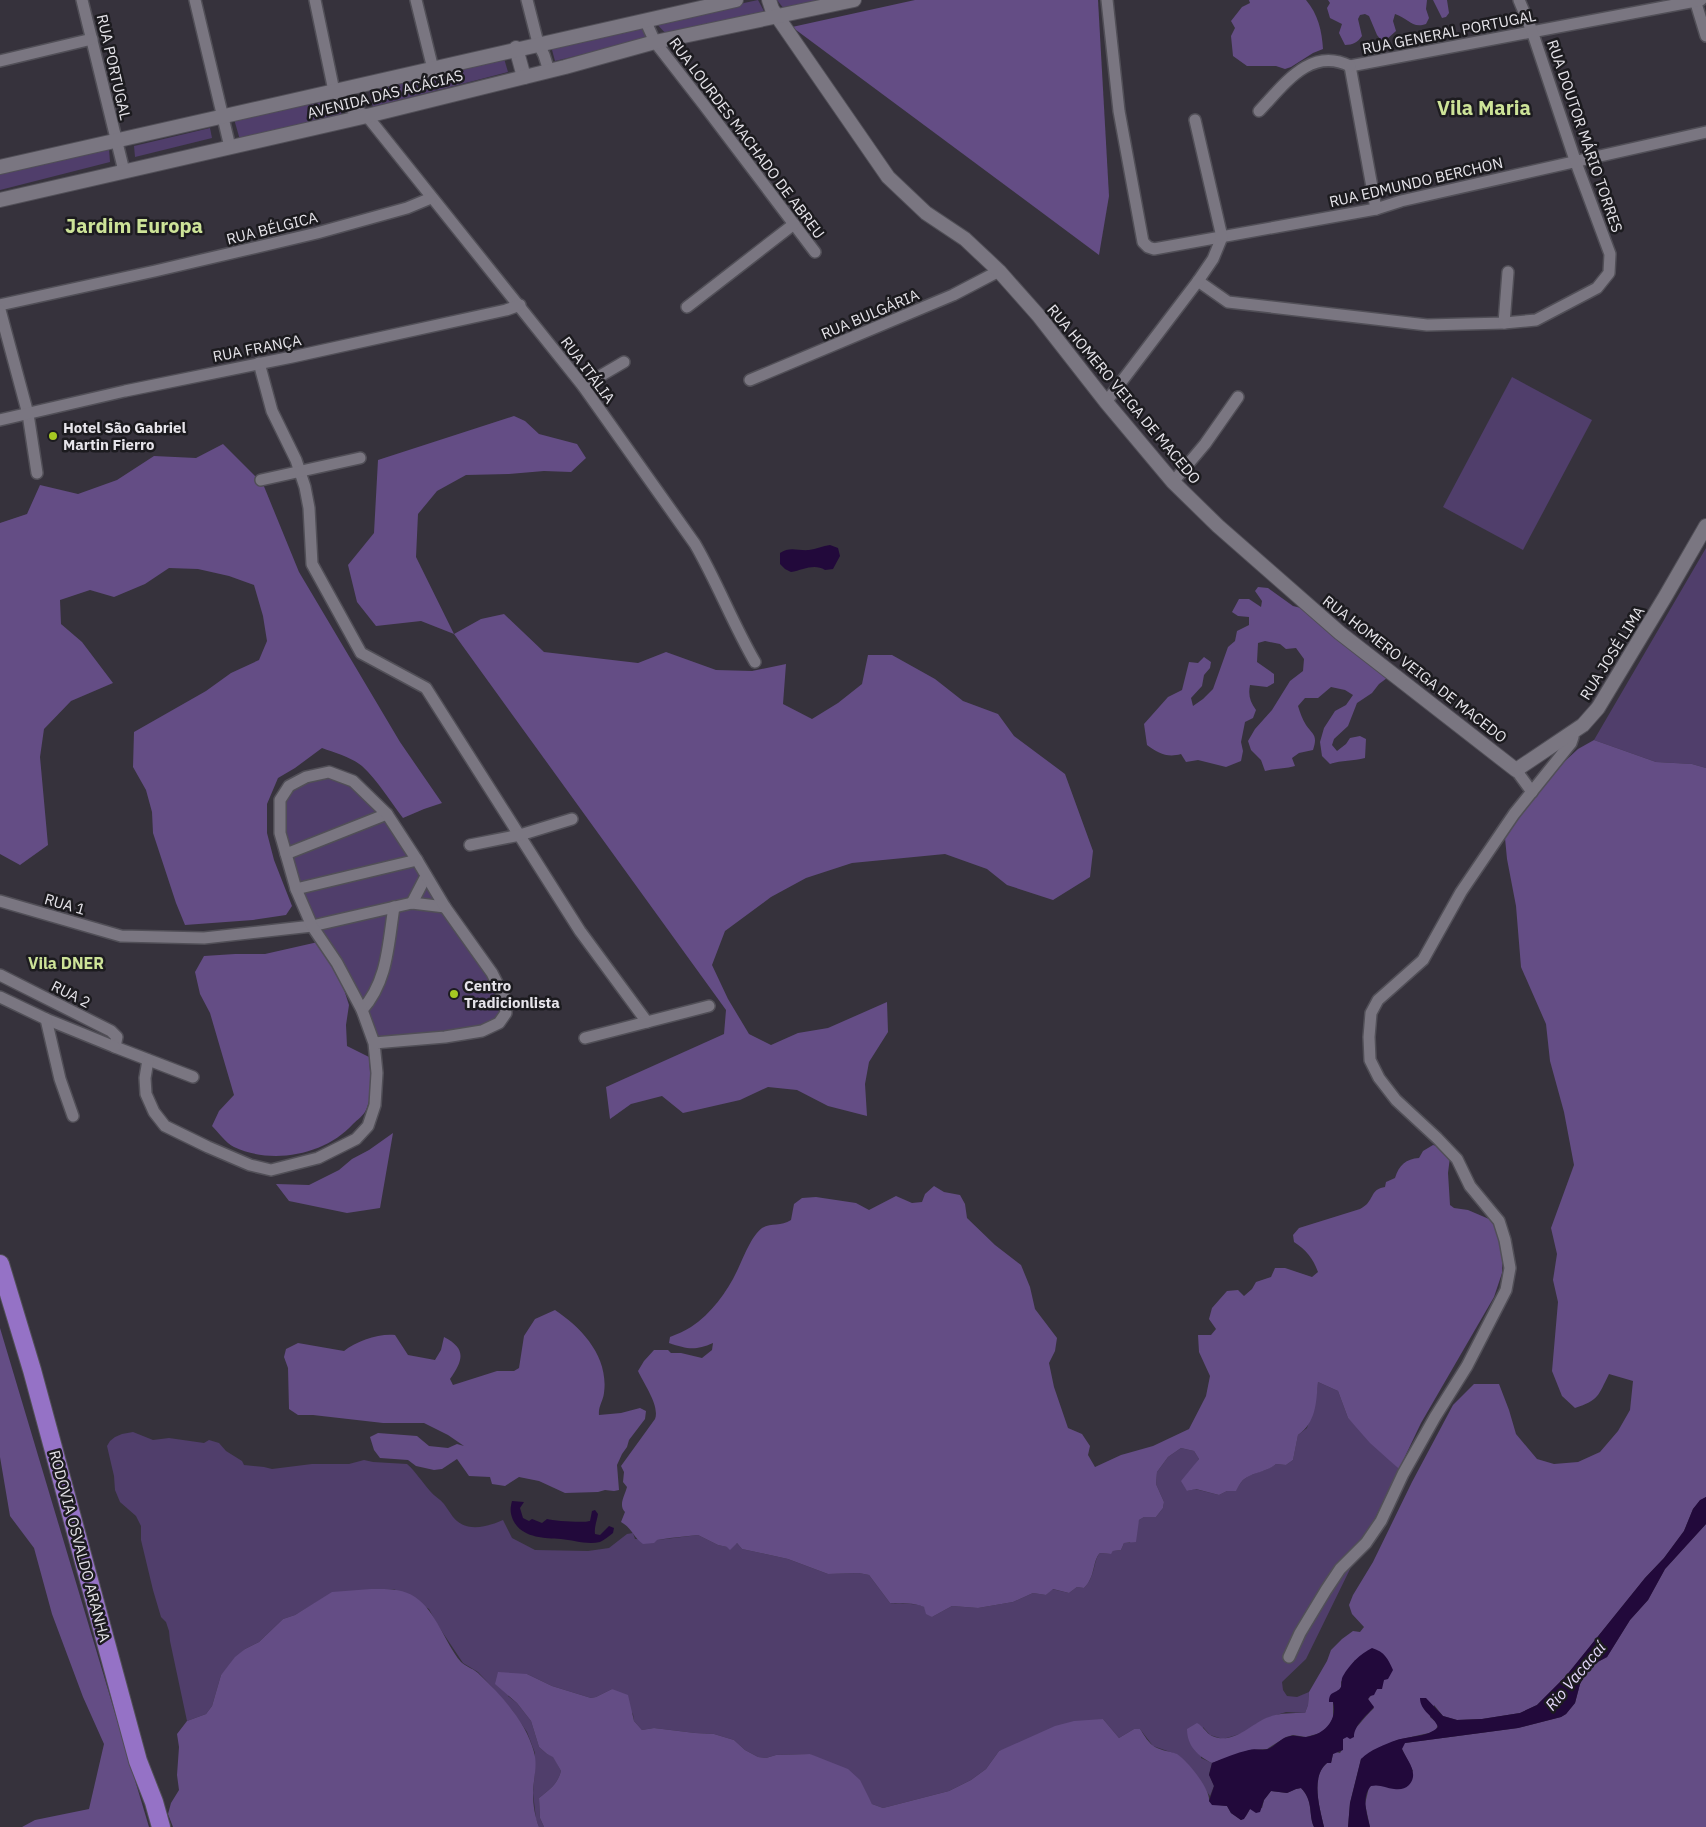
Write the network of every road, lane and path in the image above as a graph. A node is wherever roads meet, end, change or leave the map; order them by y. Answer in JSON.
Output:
{"nodes":[{"id":1,"x":82,"y":0,"type":"edge"},
{"id":2,"x":195,"y":0,"type":"edge"},
{"id":3,"x":315,"y":0,"type":"edge"},
{"id":4,"x":416,"y":0,"type":"edge"},
{"id":5,"x":527,"y":0,"type":"edge"},
{"id":6,"x":736,"y":0,"type":"edge"},
{"id":7,"x":854,"y":0,"type":"edge"},
{"id":8,"x":1107,"y":0,"type":"edge"},
{"id":9,"x":1519,"y":0,"type":"edge"},
{"id":10,"x":1697,"y":0,"type":"edge"},
{"id":11,"x":773,"y":8,"type":"edge"},
{"id":12,"x":644,"y":20,"type":"junction"},
{"id":13,"x":1532,"y":32,"type":"junction"},
{"id":14,"x":1706,"y":36,"type":"edge"},
{"id":15,"x":92,"y":39,"type":"junction"},
{"id":16,"x":655,"y":42,"type":"junction"},
{"id":17,"x":538,"y":43,"type":"junction"},
{"id":18,"x":516,"y":48,"type":"junction"},
{"id":19,"x":0,"y":61,"type":"edge"},
{"id":20,"x":1350,"y":66,"type":"junction"},
{"id":21,"x":433,"y":69,"type":"junction"},
{"id":22,"x":549,"y":71,"type":"junction"},
{"id":23,"x":524,"y":77,"type":"junction"},
{"id":24,"x":334,"y":91,"type":"junction"},
{"id":25,"x":1260,"y":111,"type":"dead end"},
{"id":26,"x":222,"y":116,"type":"junction"},
{"id":27,"x":367,"y":116,"type":"junction"},
{"id":28,"x":1195,"y":120,"type":"dead end"},
{"id":29,"x":1706,"y":132,"type":"edge"},
{"id":30,"x":116,"y":141,"type":"junction"},
{"id":31,"x":230,"y":148,"type":"junction"},
{"id":32,"x":1575,"y":160,"type":"junction"},
{"id":33,"x":0,"y":167,"type":"edge"},
{"id":34,"x":124,"y":172,"type":"junction"},
{"id":35,"x":431,"y":198,"type":"junction"},
{"id":36,"x":0,"y":200,"type":"edge"},
{"id":37,"x":1376,"y":209,"type":"junction"},
{"id":38,"x":794,"y":224,"type":"junction"},
{"id":39,"x":1222,"y":237,"type":"junction"},
{"id":40,"x":815,"y":252,"type":"dead end"},
{"id":41,"x":999,"y":271,"type":"junction"},
{"id":42,"x":1508,"y":272,"type":"dead end"},
{"id":43,"x":1198,"y":280,"type":"junction"},
{"id":44,"x":0,"y":305,"type":"edge"},
{"id":45,"x":520,"y":306,"type":"junction"},
{"id":46,"x":687,"y":307,"type":"dead end"},
{"id":47,"x":0,"y":310,"type":"edge"},
{"id":48,"x":1504,"y":323,"type":"junction"},
{"id":49,"x":624,"y":362,"type":"dead end"},
{"id":50,"x":260,"y":363,"type":"junction"},
{"id":51,"x":750,"y":380,"type":"dead end"},
{"id":52,"x":583,"y":386,"type":"junction"},
{"id":53,"x":1238,"y":397,"type":"dead end"},
{"id":54,"x":1106,"y":402,"type":"junction"},
{"id":55,"x":28,"y":414,"type":"junction"},
{"id":56,"x":0,"y":420,"type":"edge"},
{"id":57,"x":360,"y":458,"type":"dead end"},
{"id":58,"x":300,"y":471,"type":"junction"},
{"id":59,"x":37,"y":473,"type":"dead end"},
{"id":60,"x":261,"y":480,"type":"dead end"},
{"id":61,"x":1173,"y":482,"type":"junction"},
{"id":62,"x":1706,"y":526,"type":"edge"},
{"id":63,"x":755,"y":662,"type":"dead end"},
{"id":64,"x":1571,"y":732,"type":"junction"},
{"id":65,"x":1516,"y":770,"type":"junction"},
{"id":66,"x":1532,"y":792,"type":"junction"},
{"id":67,"x":387,"y":814,"type":"junction"},
{"id":68,"x":572,"y":818,"type":"dead end"},
{"id":69,"x":520,"y":834,"type":"junction"},
{"id":70,"x":470,"y":845,"type":"dead end"},
{"id":71,"x":286,"y":854,"type":"junction"},
{"id":72,"x":417,"y":860,"type":"junction"},
{"id":73,"x":426,"y":876,"type":"junction"},
{"id":74,"x":296,"y":889,"type":"junction"},
{"id":75,"x":0,"y":901,"type":"edge"},
{"id":76,"x":412,"y":902,"type":"junction"},
{"id":77,"x":394,"y":907,"type":"junction"},
{"id":78,"x":445,"y":907,"type":"junction"},
{"id":79,"x":312,"y":926,"type":"junction"},
{"id":80,"x":0,"y":975,"type":"edge"},
{"id":81,"x":0,"y":996,"type":"edge"},
{"id":82,"x":709,"y":1006,"type":"dead end"},
{"id":83,"x":362,"y":1010,"type":"junction"},
{"id":84,"x":46,"y":1019,"type":"junction"},
{"id":85,"x":647,"y":1022,"type":"junction"},
{"id":86,"x":585,"y":1038,"type":"dead end"},
{"id":87,"x":374,"y":1043,"type":"junction"},
{"id":88,"x":115,"y":1047,"type":"junction"},
{"id":89,"x":148,"y":1060,"type":"junction"},
{"id":90,"x":192,"y":1077,"type":"dead end"},
{"id":91,"x":73,"y":1116,"type":"dead end"},
{"id":92,"x":0,"y":1264,"type":"edge"},
{"id":93,"x":1289,"y":1657,"type":"dead end"},
{"id":94,"x":161,"y":1827,"type":"edge"}],
"edges":[{"from":1,"to":15,"type":"street","name":"RUA PORTUGAL"},
{"from":2,"to":26,"type":"street"},
{"from":3,"to":24,"type":"street"},
{"from":4,"to":21,"type":"street"},
{"from":5,"to":17,"type":"street"},
{"from":6,"to":12,"type":"street","name":"AVENIDA DAS ACÁCIAS"},
{"from":7,"to":11,"type":"street","name":"AVENIDA DAS ACÁCIAS"},
{"from":8,"to":39,"type":"street","name":"RUA EDMUNDO BERCHON"},
{"from":9,"to":13,"type":"street","name":"RUA DOUTOR MÁRIO TORRES"},
{"from":10,"to":13,"type":"street","name":"RUA GENERAL PORTUGAL"},
{"from":10,"to":14,"type":"street"},
{"from":11,"to":16,"type":"street","name":"AVENIDA DAS ACÁCIAS"},
{"from":11,"to":41,"type":"street","name":"RUA HOMERO VEIGA DE MACEDO"},
{"from":12,"to":16,"type":"street","name":"RUA LOURDES MACHADO DE ABREU"},
{"from":12,"to":17,"type":"street","name":"AVENIDA DAS ACÁCIAS"},
{"from":13,"to":20,"type":"street","name":"RUA GENERAL PORTUGAL"},
{"from":13,"to":32,"type":"street","name":"RUA DOUTOR MÁRIO TORRES"},
{"from":15,"to":19,"type":"street"},
{"from":15,"to":30,"type":"street","name":"RUA PORTUGAL"},
{"from":16,"to":22,"type":"street","name":"AVENIDA DAS ACÁCIAS"},
{"from":16,"to":38,"type":"street","name":"RUA LOURDES MACHADO DE ABREU"},
{"from":17,"to":18,"type":"street","name":"AVENIDA DAS ACÁCIAS"},
{"from":17,"to":22,"type":"street"},
{"from":18,"to":21,"type":"street","name":"AVENIDA DAS ACÁCIAS"},
{"from":18,"to":23,"type":"street"},
{"from":20,"to":25,"type":"street"},
{"from":20,"to":37,"type":"street"},
{"from":21,"to":24,"type":"street","name":"AVENIDA DAS ACÁCIAS"},
{"from":22,"to":23,"type":"street","name":"AVENIDA DAS ACÁCIAS"},
{"from":23,"to":27,"type":"street","name":"AVENIDA DAS ACÁCIAS"},
{"from":24,"to":26,"type":"street","name":"AVENIDA DAS ACÁCIAS"},
{"from":24,"to":27,"type":"street"},
{"from":26,"to":30,"type":"street","name":"AVENIDA DAS ACÁCIAS"},
{"from":26,"to":31,"type":"street"},
{"from":27,"to":31,"type":"street","name":"AVENIDA DAS ACÁCIAS"},
{"from":27,"to":35,"type":"street","name":"RUA ITÁLIA"},
{"from":28,"to":39,"type":"street"},
{"from":29,"to":32,"type":"street","name":"RUA EDMUNDO BERCHON"},
{"from":30,"to":33,"type":"street","name":"AVENIDA DAS ACÁCIAS"},
{"from":30,"to":34,"type":"street","name":"RUA PORTUGAL"},
{"from":31,"to":34,"type":"street","name":"AVENIDA DAS ACÁCIAS"},
{"from":32,"to":37,"type":"street","name":"RUA EDMUNDO BERCHON"},
{"from":32,"to":48,"type":"street","name":"RUA DOUTOR MÁRIO TORRES"},
{"from":34,"to":36,"type":"street","name":"AVENIDA DAS ACÁCIAS"},
{"from":35,"to":44,"type":"street","name":"RUA BÉLGICA"},
{"from":35,"to":45,"type":"street","name":"RUA ITÁLIA"},
{"from":37,"to":39,"type":"street","name":"RUA EDMUNDO BERCHON"},
{"from":38,"to":40,"type":"street","name":"RUA LOURDES MACHADO DE ABREU"},
{"from":38,"to":46,"type":"street"},
{"from":39,"to":43,"type":"street"},
{"from":41,"to":51,"type":"street","name":"RUA BULGÁRIA"},
{"from":41,"to":54,"type":"street","name":"RUA HOMERO VEIGA DE MACEDO"},
{"from":42,"to":48,"type":"street"},
{"from":43,"to":48,"type":"street"},
{"from":43,"to":54,"type":"street"},
{"from":45,"to":50,"type":"street","name":"RUA FRANÇA"},
{"from":45,"to":52,"type":"street","name":"RUA ITÁLIA"},
{"from":47,"to":55,"type":"street"},
{"from":49,"to":52,"type":"street"},
{"from":50,"to":55,"type":"street","name":"RUA FRANÇA"},
{"from":50,"to":58,"type":"street"},
{"from":52,"to":63,"type":"street","name":"RUA ITÁLIA"},
{"from":53,"to":61,"type":"street"},
{"from":54,"to":61,"type":"street","name":"RUA HOMERO VEIGA DE MACEDO"},
{"from":55,"to":56,"type":"street","name":"RUA FRANÇA"},
{"from":55,"to":59,"type":"street"},
{"from":57,"to":58,"type":"street"},
{"from":58,"to":60,"type":"street"},
{"from":58,"to":69,"type":"street"},
{"from":61,"to":65,"type":"street","name":"RUA HOMERO VEIGA DE MACEDO"},
{"from":62,"to":64,"type":"street","name":"RUA JOSÉ LIMA"},
{"from":64,"to":65,"type":"street","name":"RUA JOSÉ LIMA"},
{"from":64,"to":66,"type":"street"},
{"from":65,"to":66,"type":"street"},
{"from":66,"to":93,"type":"street"},
{"from":67,"to":71,"type":"street"},
{"from":67,"to":71,"type":"street"},
{"from":67,"to":72,"type":"street"},
{"from":68,"to":69,"type":"street"},
{"from":69,"to":70,"type":"street"},
{"from":69,"to":85,"type":"street"},
{"from":71,"to":74,"type":"street"},
{"from":72,"to":73,"type":"street"},
{"from":72,"to":74,"type":"street"},
{"from":73,"to":76,"type":"street"},
{"from":73,"to":78,"type":"street"},
{"from":74,"to":79,"type":"street"},
{"from":75,"to":79,"type":"street","name":"RUA 1"},
{"from":76,"to":77,"type":"street","name":"RUA 1"},
{"from":76,"to":78,"type":"street"},
{"from":77,"to":79,"type":"street","name":"RUA 1"},
{"from":77,"to":83,"type":"street"},
{"from":78,"to":87,"type":"street"},
{"from":79,"to":83,"type":"street"},
{"from":80,"to":88,"type":"street","name":"RUA 2"},
{"from":81,"to":84,"type":"street","name":"RUA 2"},
{"from":82,"to":85,"type":"street"},
{"from":83,"to":87,"type":"street"},
{"from":84,"to":88,"type":"street","name":"RUA 2"},
{"from":84,"to":91,"type":"street"},
{"from":85,"to":86,"type":"street"},
{"from":87,"to":89,"type":"street"},
{"from":88,"to":89,"type":"street","name":"RUA 2"},
{"from":89,"to":90,"type":"street","name":"RUA 2"},
{"from":92,"to":94,"type":"highway","name":"RODOVIA OSVALDO ARANHA"}]}
